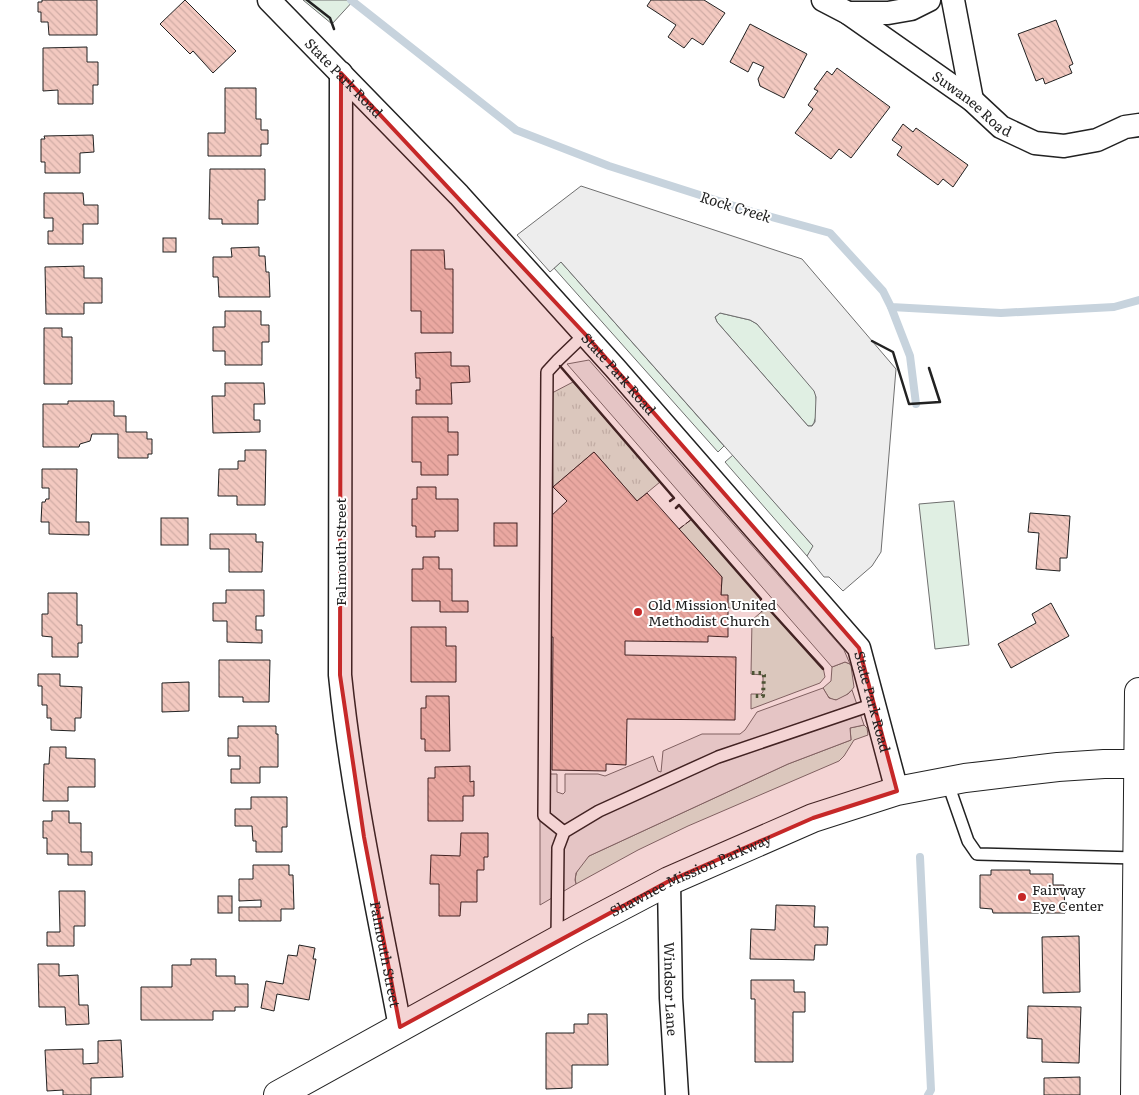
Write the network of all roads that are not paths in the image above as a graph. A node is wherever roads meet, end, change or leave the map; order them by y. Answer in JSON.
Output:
{"nodes":[{"id":1,"x":270,"y":0,"type":"edge"},
{"id":2,"x":823,"y":0,"type":"edge"},
{"id":3,"x":929,"y":0,"type":"edge"},
{"id":4,"x":953,"y":0,"type":"edge"},
{"id":5,"x":848,"y":13,"type":"junction"},
{"id":6,"x":341,"y":72,"type":"junction"},
{"id":7,"x":972,"y":100,"type":"junction"},
{"id":8,"x":1139,"y":125,"type":"edge"},
{"id":9,"x":585,"y":334,"type":"junction"},
{"id":10,"x":1139,"y":692,"type":"edge"},
{"id":11,"x":874,"y":704,"type":"junction"},
{"id":12,"x":1139,"y":764,"type":"edge"},
{"id":13,"x":947,"y":781,"type":"junction"},
{"id":14,"x":896,"y":791,"type":"junction"},
{"id":15,"x":564,"y":832,"type":"junction"},
{"id":16,"x":1137,"y":858,"type":"junction"},
{"id":17,"x":669,"y":880,"type":"junction"},
{"id":18,"x":557,"y":940,"type":"junction"},
{"id":19,"x":400,"y":1027,"type":"junction"},
{"id":20,"x":313,"y":1085,"type":"edge"},
{"id":21,"x":278,"y":1095,"type":"edge"},
{"id":22,"x":677,"y":1095,"type":"edge"},
{"id":23,"x":1135,"y":1095,"type":"edge"}],
"edges":[{"from":1,"to":6,"type":"street","name":"State Park Road"},
{"from":2,"to":5,"type":"street","name":"Suwanee Road"},
{"from":3,"to":5,"type":"street"},
{"from":4,"to":7,"type":"street"},
{"from":5,"to":7,"type":"street","name":"Suwanee Road"},
{"from":6,"to":9,"type":"street","name":"State Park Road"},
{"from":6,"to":19,"type":"street","name":"Falmouth Street"},
{"from":7,"to":8,"type":"street","name":"Suwanee Road"},
{"from":9,"to":11,"type":"street","name":"State Park Road"},
{"from":9,"to":15,"type":"lane"},
{"from":10,"to":12,"type":"main road"},
{"from":11,"to":14,"type":"street","name":"State Park Road"},
{"from":11,"to":15,"type":"lane"},
{"from":12,"to":13,"type":"main road","name":"Shawnee Mission Parkway"},
{"from":12,"to":16,"type":"main road"},
{"from":13,"to":14,"type":"main road","name":"Shawnee Mission Parkway"},
{"from":13,"to":16,"type":"lane"},
{"from":14,"to":17,"type":"main road","name":"Shawnee Mission Parkway"},
{"from":15,"to":18,"type":"lane"},
{"from":16,"to":23,"type":"main road"},
{"from":17,"to":18,"type":"main road","name":"Shawnee Mission Parkway"},
{"from":17,"to":22,"type":"street","name":"Windsor Lane"},
{"from":18,"to":19,"type":"main road","name":"Shawnee Mission Parkway"},
{"from":19,"to":20,"type":"main road","name":"Shawnee Mission Parkway"},
{"from":20,"to":21,"type":"main road","name":"Shawnee Mission Parkway"}]}
